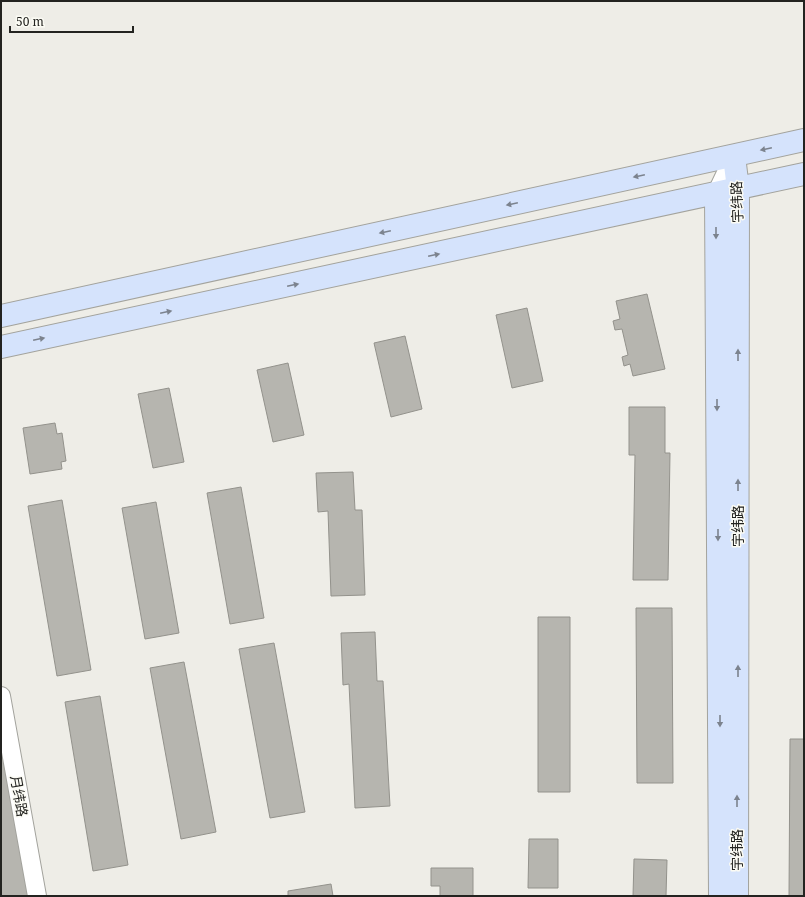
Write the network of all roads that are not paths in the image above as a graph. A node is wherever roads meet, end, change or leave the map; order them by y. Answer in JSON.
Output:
{"nodes":[{"id":1,"x":804,"y":140,"type":"edge"},
{"id":2,"x":734,"y":156,"type":"junction"},
{"id":3,"x":804,"y":174,"type":"edge"},
{"id":4,"x":738,"y":189,"type":"junction"},
{"id":5,"x":716,"y":194,"type":"junction"},
{"id":6,"x":1,"y":316,"type":"edge"},
{"id":7,"x":1,"y":348,"type":"edge"},
{"id":8,"x":1,"y":696,"type":"edge"},
{"id":9,"x":37,"y":896,"type":"edge"},
{"id":10,"x":720,"y":896,"type":"edge"},
{"id":11,"x":737,"y":896,"type":"edge"}],
"edges":[{"from":1,"to":2,"type":"main road","one_way":true},
{"from":2,"to":4,"type":"main road","name":"宇纬路"},
{"from":2,"to":5,"type":"street"},
{"from":2,"to":6,"type":"main road","one_way":true},
{"from":3,"to":4,"type":"main road"},
{"from":4,"to":5,"type":"main road"},
{"from":11,"to":4,"type":"main road","name":"宇纬路","one_way":true},
{"from":7,"to":5,"type":"main road","one_way":true},
{"from":5,"to":10,"type":"main road","name":"宇纬路","one_way":true},
{"from":8,"to":9,"type":"street","name":"月纬路"}]}
